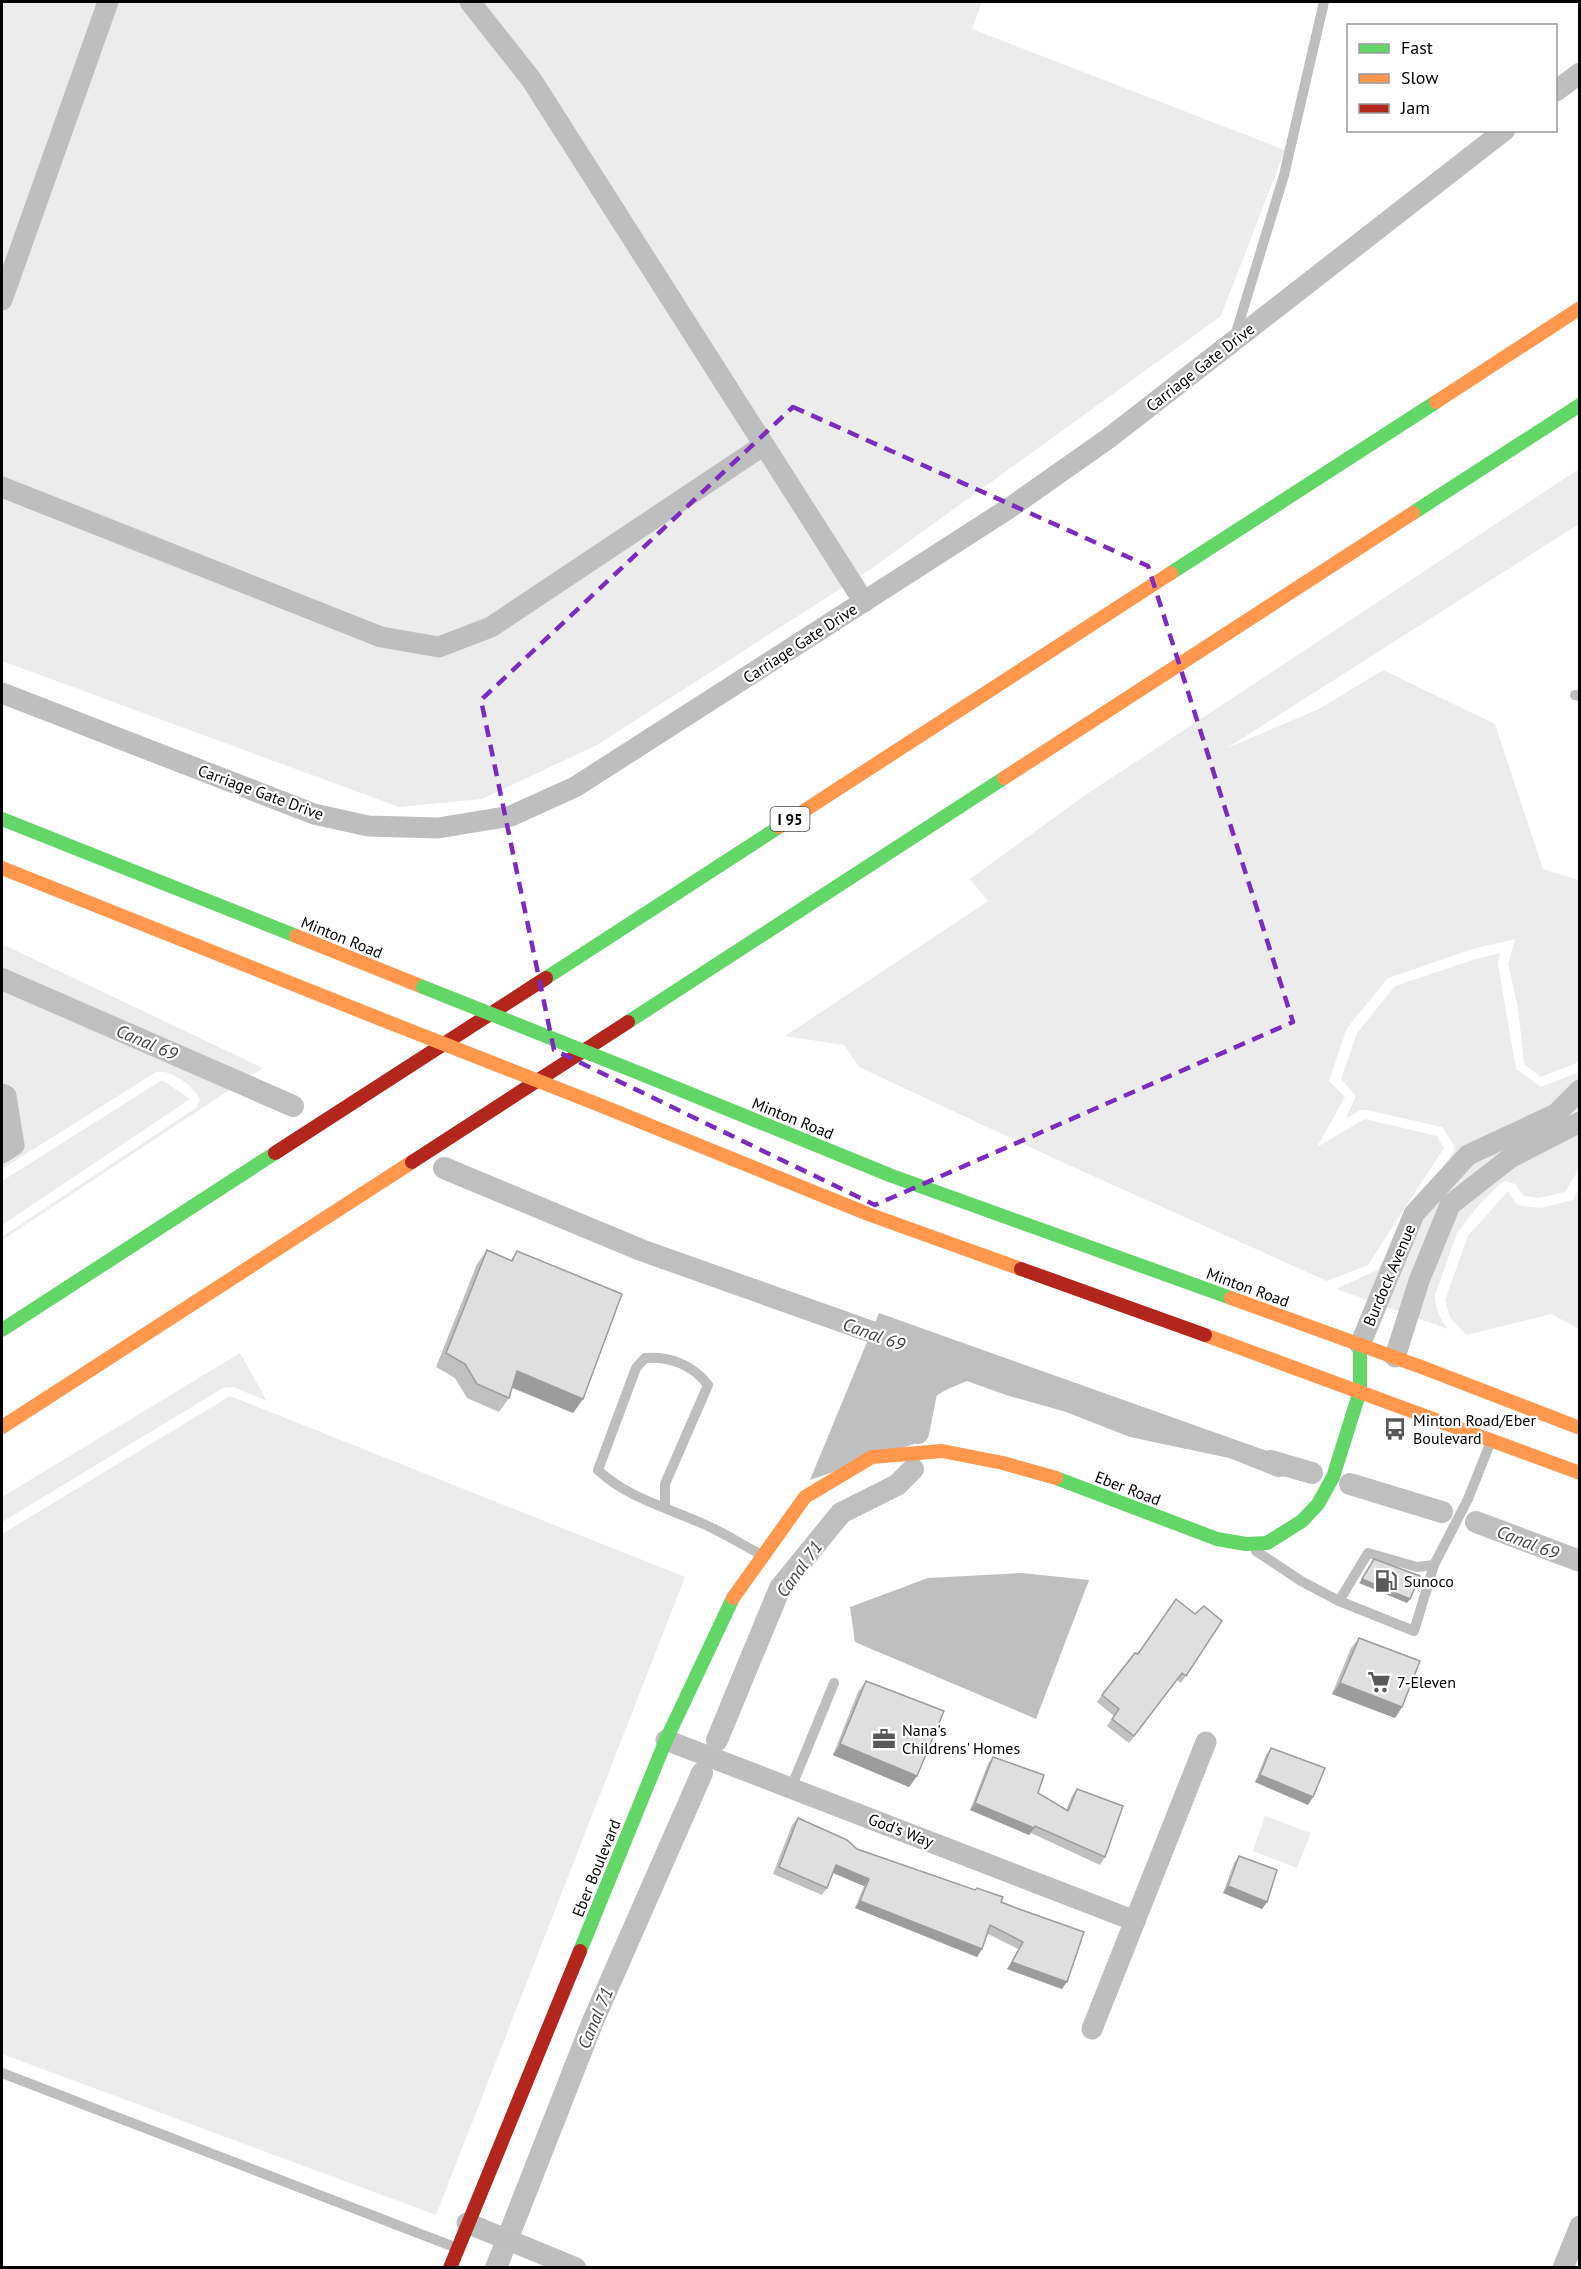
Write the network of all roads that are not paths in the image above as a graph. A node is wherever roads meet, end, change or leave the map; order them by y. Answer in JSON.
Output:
{"nodes":[{"id":1,"x":108,"y":2,"type":"edge"},
{"id":2,"x":470,"y":2,"type":"edge"},
{"id":3,"x":1324,"y":2,"type":"edge"},
{"id":4,"x":1580,"y":73,"type":"edge"},
{"id":5,"x":1557,"y":90,"type":"edge"},
{"id":6,"x":1502,"y":132,"type":"edge"},
{"id":7,"x":2,"y":300,"type":"edge"},
{"id":8,"x":1580,"y":308,"type":"edge"},
{"id":9,"x":1233,"y":342,"type":"junction"},
{"id":10,"x":1580,"y":405,"type":"edge"},
{"id":11,"x":764,"y":445,"type":"junction"},
{"id":12,"x":2,"y":487,"type":"edge"},
{"id":13,"x":864,"y":602,"type":"junction"},
{"id":14,"x":2,"y":693,"type":"edge"},
{"id":15,"x":2,"y":819,"type":"edge"},
{"id":16,"x":2,"y":868,"type":"edge"},
{"id":17,"x":1580,"y":1090,"type":"edge"},
{"id":18,"x":2,"y":1094,"type":"edge"},
{"id":19,"x":1580,"y":1122,"type":"edge"},
{"id":20,"x":1506,"y":1149,"type":"junction"},
{"id":21,"x":2,"y":1153,"type":"edge"},
{"id":22,"x":2,"y":1330,"type":"edge"},
{"id":23,"x":1360,"y":1345,"type":"junction"},
{"id":24,"x":1383,"y":1369,"type":"junction"},
{"id":25,"x":1360,"y":1391,"type":"junction"},
{"id":26,"x":2,"y":1427,"type":"edge"},
{"id":27,"x":1580,"y":1428,"type":"edge"},
{"id":28,"x":1491,"y":1440,"type":"junction"},
{"id":29,"x":1580,"y":1473,"type":"edge"},
{"id":30,"x":805,"y":1497,"type":"joint"},
{"id":31,"x":665,"y":1508,"type":"junction"},
{"id":32,"x":1246,"y":1544,"type":"junction"},
{"id":33,"x":763,"y":1555,"type":"junction"},
{"id":34,"x":1434,"y":1565,"type":"junction"},
{"id":35,"x":1339,"y":1601,"type":"junction"},
{"id":36,"x":834,"y":1683,"type":"dead end"},
{"id":37,"x":666,"y":1740,"type":"junction"},
{"id":38,"x":1206,"y":1742,"type":"dead end"},
{"id":39,"x":791,"y":1788,"type":"junction"},
{"id":40,"x":1136,"y":1921,"type":"junction"},
{"id":41,"x":1092,"y":2029,"type":"dead end"},
{"id":42,"x":2,"y":2073,"type":"edge"},
{"id":43,"x":1580,"y":2226,"type":"edge"},
{"id":44,"x":475,"y":2227,"type":"junction"},
{"id":45,"x":457,"y":2248,"type":"junction"},
{"id":46,"x":450,"y":2268,"type":"edge"},
{"id":47,"x":576,"y":2268,"type":"edge"},
{"id":48,"x":1563,"y":2268,"type":"edge"}],
"edges":[{"from":1,"to":7,"type":"street"},
{"from":2,"to":11,"type":"street"},
{"from":3,"to":9,"type":"lane"},
{"from":4,"to":5,"type":"street"},
{"from":6,"to":9,"type":"street","name":"Carriage Gate Drive"},
{"from":8,"to":22,"type":"main road","number":"I 95"},
{"from":9,"to":13,"type":"street","name":"Carriage Gate Drive"},
{"from":10,"to":26,"type":"main road"},
{"from":11,"to":12,"type":"street"},
{"from":11,"to":13,"type":"street"},
{"from":13,"to":14,"type":"street","name":"Carriage Gate Drive"},
{"from":15,"to":23,"type":"main road","name":"Minton Road","bridge":true},
{"from":16,"to":25,"type":"main road","bridge":true},
{"from":17,"to":20,"type":"street","name":"Burdock Avenue"},
{"from":18,"to":21,"type":"street"},
{"from":19,"to":20,"type":"street","name":"Burdock Avenue"},
{"from":20,"to":23,"type":"street","name":"Burdock Avenue"},
{"from":20,"to":24,"type":"street","name":"Burdock Avenue"},
{"from":23,"to":24,"type":"main road","name":"Minton Road"},
{"from":23,"to":25,"type":"main road","name":"Eber Road"},
{"from":24,"to":25,"type":"main road","name":"Eber Road"},
{"from":24,"to":27,"type":"main road","name":"Minton Road"},
{"from":25,"to":28,"type":"main road"},
{"from":25,"to":32,"type":"main road","name":"Eber Road"},
{"from":28,"to":29,"type":"main road"},
{"from":28,"to":34,"type":"lane"},
{"from":30,"to":32,"type":"main road","name":"Eber Road"},
{"from":30,"to":33,"type":"main road","name":"Eber Boulevard"},
{"from":31,"to":31,"type":"lane"},
{"from":31,"to":33,"type":"lane"},
{"from":32,"to":35,"type":"lane"},
{"from":33,"to":37,"type":"main road","name":"Eber Boulevard"},
{"from":34,"to":35,"type":"lane"},
{"from":34,"to":35,"type":"lane"},
{"from":36,"to":39,"type":"lane"},
{"from":37,"to":39,"type":"street","name":"God's Way"},
{"from":37,"to":44,"type":"main road","name":"Eber Boulevard"},
{"from":38,"to":40,"type":"street"},
{"from":39,"to":40,"type":"street","name":"God's Way"},
{"from":40,"to":41,"type":"street"},
{"from":42,"to":45,"type":"lane"},
{"from":43,"to":48,"type":"street"},
{"from":44,"to":45,"type":"main road","name":"Eber Boulevard"},
{"from":44,"to":47,"type":"street"},
{"from":45,"to":46,"type":"main road","name":"Eber Boulevard"}]}
